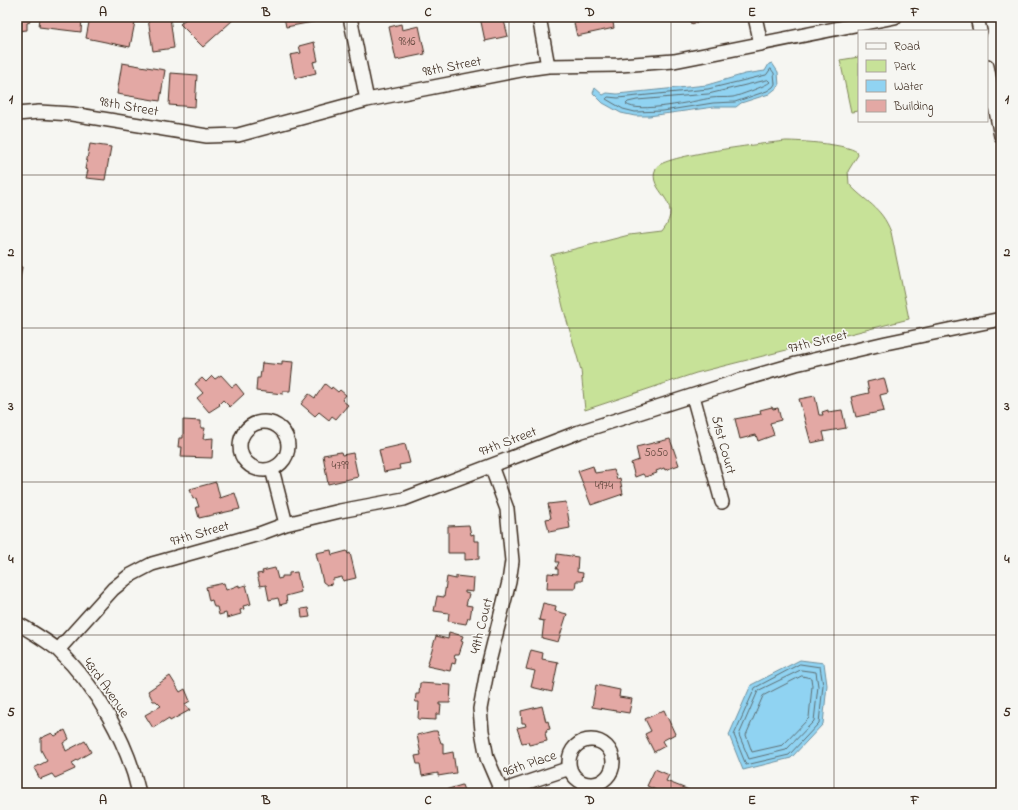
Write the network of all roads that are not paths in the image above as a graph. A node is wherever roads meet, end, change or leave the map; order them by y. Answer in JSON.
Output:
{"nodes":[{"id":1,"x":350,"y":17,"type":"edge"},
{"id":2,"x":539,"y":17,"type":"edge"},
{"id":3,"x":756,"y":17,"type":"edge"},
{"id":4,"x":895,"y":17,"type":"edge"},
{"id":5,"x":977,"y":17,"type":"edge"},
{"id":6,"x":980,"y":30,"type":"edge"},
{"id":7,"x":761,"y":44,"type":"junction"},
{"id":8,"x":548,"y":66,"type":"junction"},
{"id":9,"x":988,"y":71,"type":"edge"},
{"id":10,"x":367,"y":100,"type":"junction"},
{"id":11,"x":17,"y":114,"type":"edge"},
{"id":12,"x":1001,"y":136,"type":"edge"},
{"id":13,"x":1001,"y":319,"type":"edge"},
{"id":14,"x":693,"y":396,"type":"junction"},
{"id":15,"x":491,"y":466,"type":"junction"},
{"id":16,"x":272,"y":469,"type":"dead end"},
{"id":17,"x":722,"y":502,"type":"dead end"},
{"id":18,"x":286,"y":524,"type":"junction"},
{"id":19,"x":17,"y":623,"type":"edge"},
{"id":20,"x":58,"y":650,"type":"junction"},
{"id":21,"x":570,"y":768,"type":"dead end"},
{"id":22,"x":501,"y":792,"type":"edge"},
{"id":23,"x":139,"y":793,"type":"edge"}],
"edges":[{"from":1,"to":10,"type":"street"},
{"from":2,"to":8,"type":"street"},
{"from":3,"to":7,"type":"street"},
{"from":4,"to":7,"type":"street","name":"98th Street"},
{"from":5,"to":6,"type":"street"},
{"from":7,"to":8,"type":"street","name":"98th Street"},
{"from":8,"to":10,"type":"street","name":"98th Street"},
{"from":9,"to":12,"type":"street"},
{"from":10,"to":11,"type":"street","name":"98th Street"},
{"from":13,"to":14,"type":"street","name":"97th Street"},
{"from":14,"to":15,"type":"street","name":"97th Street"},
{"from":14,"to":17,"type":"street","name":"51st Court"},
{"from":15,"to":18,"type":"street","name":"97th Street"},
{"from":15,"to":22,"type":"street","name":"49th Court"},
{"from":16,"to":18,"type":"street"},
{"from":18,"to":20,"type":"street","name":"97th Street"},
{"from":19,"to":20,"type":"street","name":"43rd Avenue"},
{"from":20,"to":23,"type":"street","name":"43rd Avenue"},
{"from":21,"to":22,"type":"street","name":"96th Place"}]}
